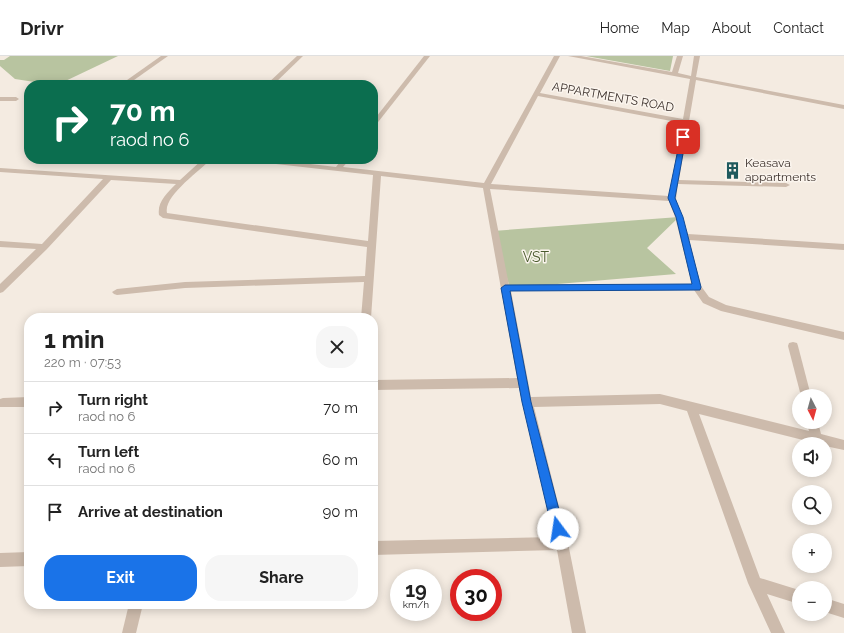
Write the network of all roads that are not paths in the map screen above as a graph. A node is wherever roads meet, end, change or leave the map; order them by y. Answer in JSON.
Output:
{"nodes":[{"id":1,"x":165,"y":56,"type":"edge"},
{"id":2,"x":300,"y":56,"type":"edge"},
{"id":3,"x":427,"y":56,"type":"edge"},
{"id":4,"x":557,"y":56,"type":"edge"},
{"id":5,"x":571,"y":56,"type":"edge"},
{"id":6,"x":680,"y":56,"type":"edge"},
{"id":7,"x":697,"y":56,"type":"edge"},
{"id":8,"x":675,"y":74,"type":"junction"},
{"id":9,"x":694,"y":78,"type":"junction"},
{"id":10,"x":130,"y":80,"type":"edge"},
{"id":11,"x":274,"y":80,"type":"edge"},
{"id":12,"x":536,"y":94,"type":"junction"},
{"id":13,"x":0,"y":98,"type":"edge"},
{"id":14,"x":16,"y":99,"type":"dead end"},
{"id":15,"x":844,"y":107,"type":"edge"},
{"id":16,"x":378,"y":119,"type":"edge"},
{"id":17,"x":686,"y":122,"type":"junction"},
{"id":18,"x":202,"y":164,"type":"edge"},
{"id":19,"x":289,"y":164,"type":"edge"},
{"id":20,"x":342,"y":164,"type":"edge"},
{"id":21,"x":0,"y":170,"type":"edge"},
{"id":22,"x":338,"y":170,"type":"junction"},
{"id":23,"x":377,"y":174,"type":"junction"},
{"id":24,"x":109,"y":177,"type":"junction"},
{"id":25,"x":182,"y":182,"type":"junction"},
{"id":26,"x":675,"y":182,"type":"junction"},
{"id":27,"x":786,"y":185,"type":"dead end"},
{"id":28,"x":486,"y":186,"type":"junction"},
{"id":29,"x":672,"y":198,"type":"junction"},
{"id":30,"x":684,"y":237,"type":"junction"},
{"id":31,"x":0,"y":244,"type":"edge"},
{"id":32,"x":372,"y":245,"type":"junction"},
{"id":33,"x":44,"y":247,"type":"junction"},
{"id":34,"x":844,"y":247,"type":"edge"},
{"id":35,"x":369,"y":279,"type":"junction"},
{"id":36,"x":697,"y":287,"type":"junction"},
{"id":37,"x":505,"y":288,"type":"junction"},
{"id":38,"x":0,"y":290,"type":"edge"},
{"id":39,"x":117,"y":292,"type":"dead end"},
{"id":40,"x":366,"y":313,"type":"edge"},
{"id":41,"x":844,"y":336,"type":"edge"},
{"id":42,"x":793,"y":346,"type":"dead end"},
{"id":43,"x":523,"y":383,"type":"junction"},
{"id":44,"x":378,"y":385,"type":"edge"},
{"id":45,"x":804,"y":389,"type":"edge"},
{"id":46,"x":24,"y":402,"type":"edge"},
{"id":47,"x":526,"y":402,"type":"junction"},
{"id":48,"x":3,"y":403,"type":"dead end"},
{"id":49,"x":691,"y":406,"type":"junction"},
{"id":50,"x":812,"y":437,"type":"edge"},
{"id":51,"x":832,"y":442,"type":"edge"},
{"id":52,"x":844,"y":445,"type":"edge"},
{"id":53,"x":562,"y":544,"type":"junction"},
{"id":54,"x":378,"y":548,"type":"edge"},
{"id":55,"x":24,"y":559,"type":"edge"},
{"id":56,"x":0,"y":560,"type":"edge"},
{"id":57,"x":755,"y":583,"type":"junction"},
{"id":58,"x":792,"y":595,"type":"edge"},
{"id":59,"x":832,"y":607,"type":"edge"},
{"id":60,"x":135,"y":609,"type":"edge"},
{"id":61,"x":844,"y":611,"type":"edge"},
{"id":62,"x":129,"y":633,"type":"edge"},
{"id":63,"x":580,"y":633,"type":"edge"},
{"id":64,"x":778,"y":633,"type":"edge"}],
"edges":[{"from":1,"to":10,"type":"street"},
{"from":2,"to":11,"type":"street"},
{"from":3,"to":16,"type":"street"},
{"from":4,"to":12,"type":"street"},
{"from":5,"to":8,"type":"street"},
{"from":6,"to":8,"type":"street"},
{"from":7,"to":9,"type":"street"},
{"from":8,"to":9,"type":"street"},
{"from":9,"to":15,"type":"street"},
{"from":9,"to":17,"type":"street"},
{"from":12,"to":17,"type":"street","name":"APPARTMENTS ROAD"},
{"from":12,"to":28,"type":"street"},
{"from":13,"to":14,"type":"street"},
{"from":17,"to":26,"type":"street"},
{"from":18,"to":25,"type":"street"},
{"from":19,"to":22,"type":"street"},
{"from":20,"to":22,"type":"street"},
{"from":21,"to":24,"type":"street"},
{"from":22,"to":23,"type":"street"},
{"from":23,"to":28,"type":"street"},
{"from":23,"to":32,"type":"street"},
{"from":24,"to":25,"type":"street"},
{"from":24,"to":33,"type":"street"},
{"from":25,"to":32,"type":"street"},
{"from":26,"to":27,"type":"street"},
{"from":26,"to":29,"type":"street"},
{"from":28,"to":29,"type":"street"},
{"from":28,"to":37,"type":"street"},
{"from":29,"to":30,"type":"street"},
{"from":30,"to":34,"type":"street"},
{"from":30,"to":36,"type":"street"},
{"from":31,"to":33,"type":"street"},
{"from":32,"to":35,"type":"street"},
{"from":33,"to":38,"type":"street"},
{"from":35,"to":39,"type":"street"},
{"from":35,"to":40,"type":"street"},
{"from":36,"to":37,"type":"street"},
{"from":36,"to":41,"type":"street"},
{"from":37,"to":43,"type":"street"},
{"from":42,"to":45,"type":"street"},
{"from":43,"to":44,"type":"street"},
{"from":43,"to":47,"type":"street"},
{"from":46,"to":48,"type":"street"},
{"from":47,"to":49,"type":"street"},
{"from":47,"to":53,"type":"street"},
{"from":49,"to":50,"type":"street"},
{"from":49,"to":57,"type":"street"},
{"from":51,"to":52,"type":"street"},
{"from":53,"to":54,"type":"street"},
{"from":53,"to":63,"type":"street"},
{"from":55,"to":56,"type":"street"},
{"from":57,"to":58,"type":"street"},
{"from":57,"to":64,"type":"street"},
{"from":59,"to":61,"type":"street"},
{"from":60,"to":62,"type":"street"}]}
